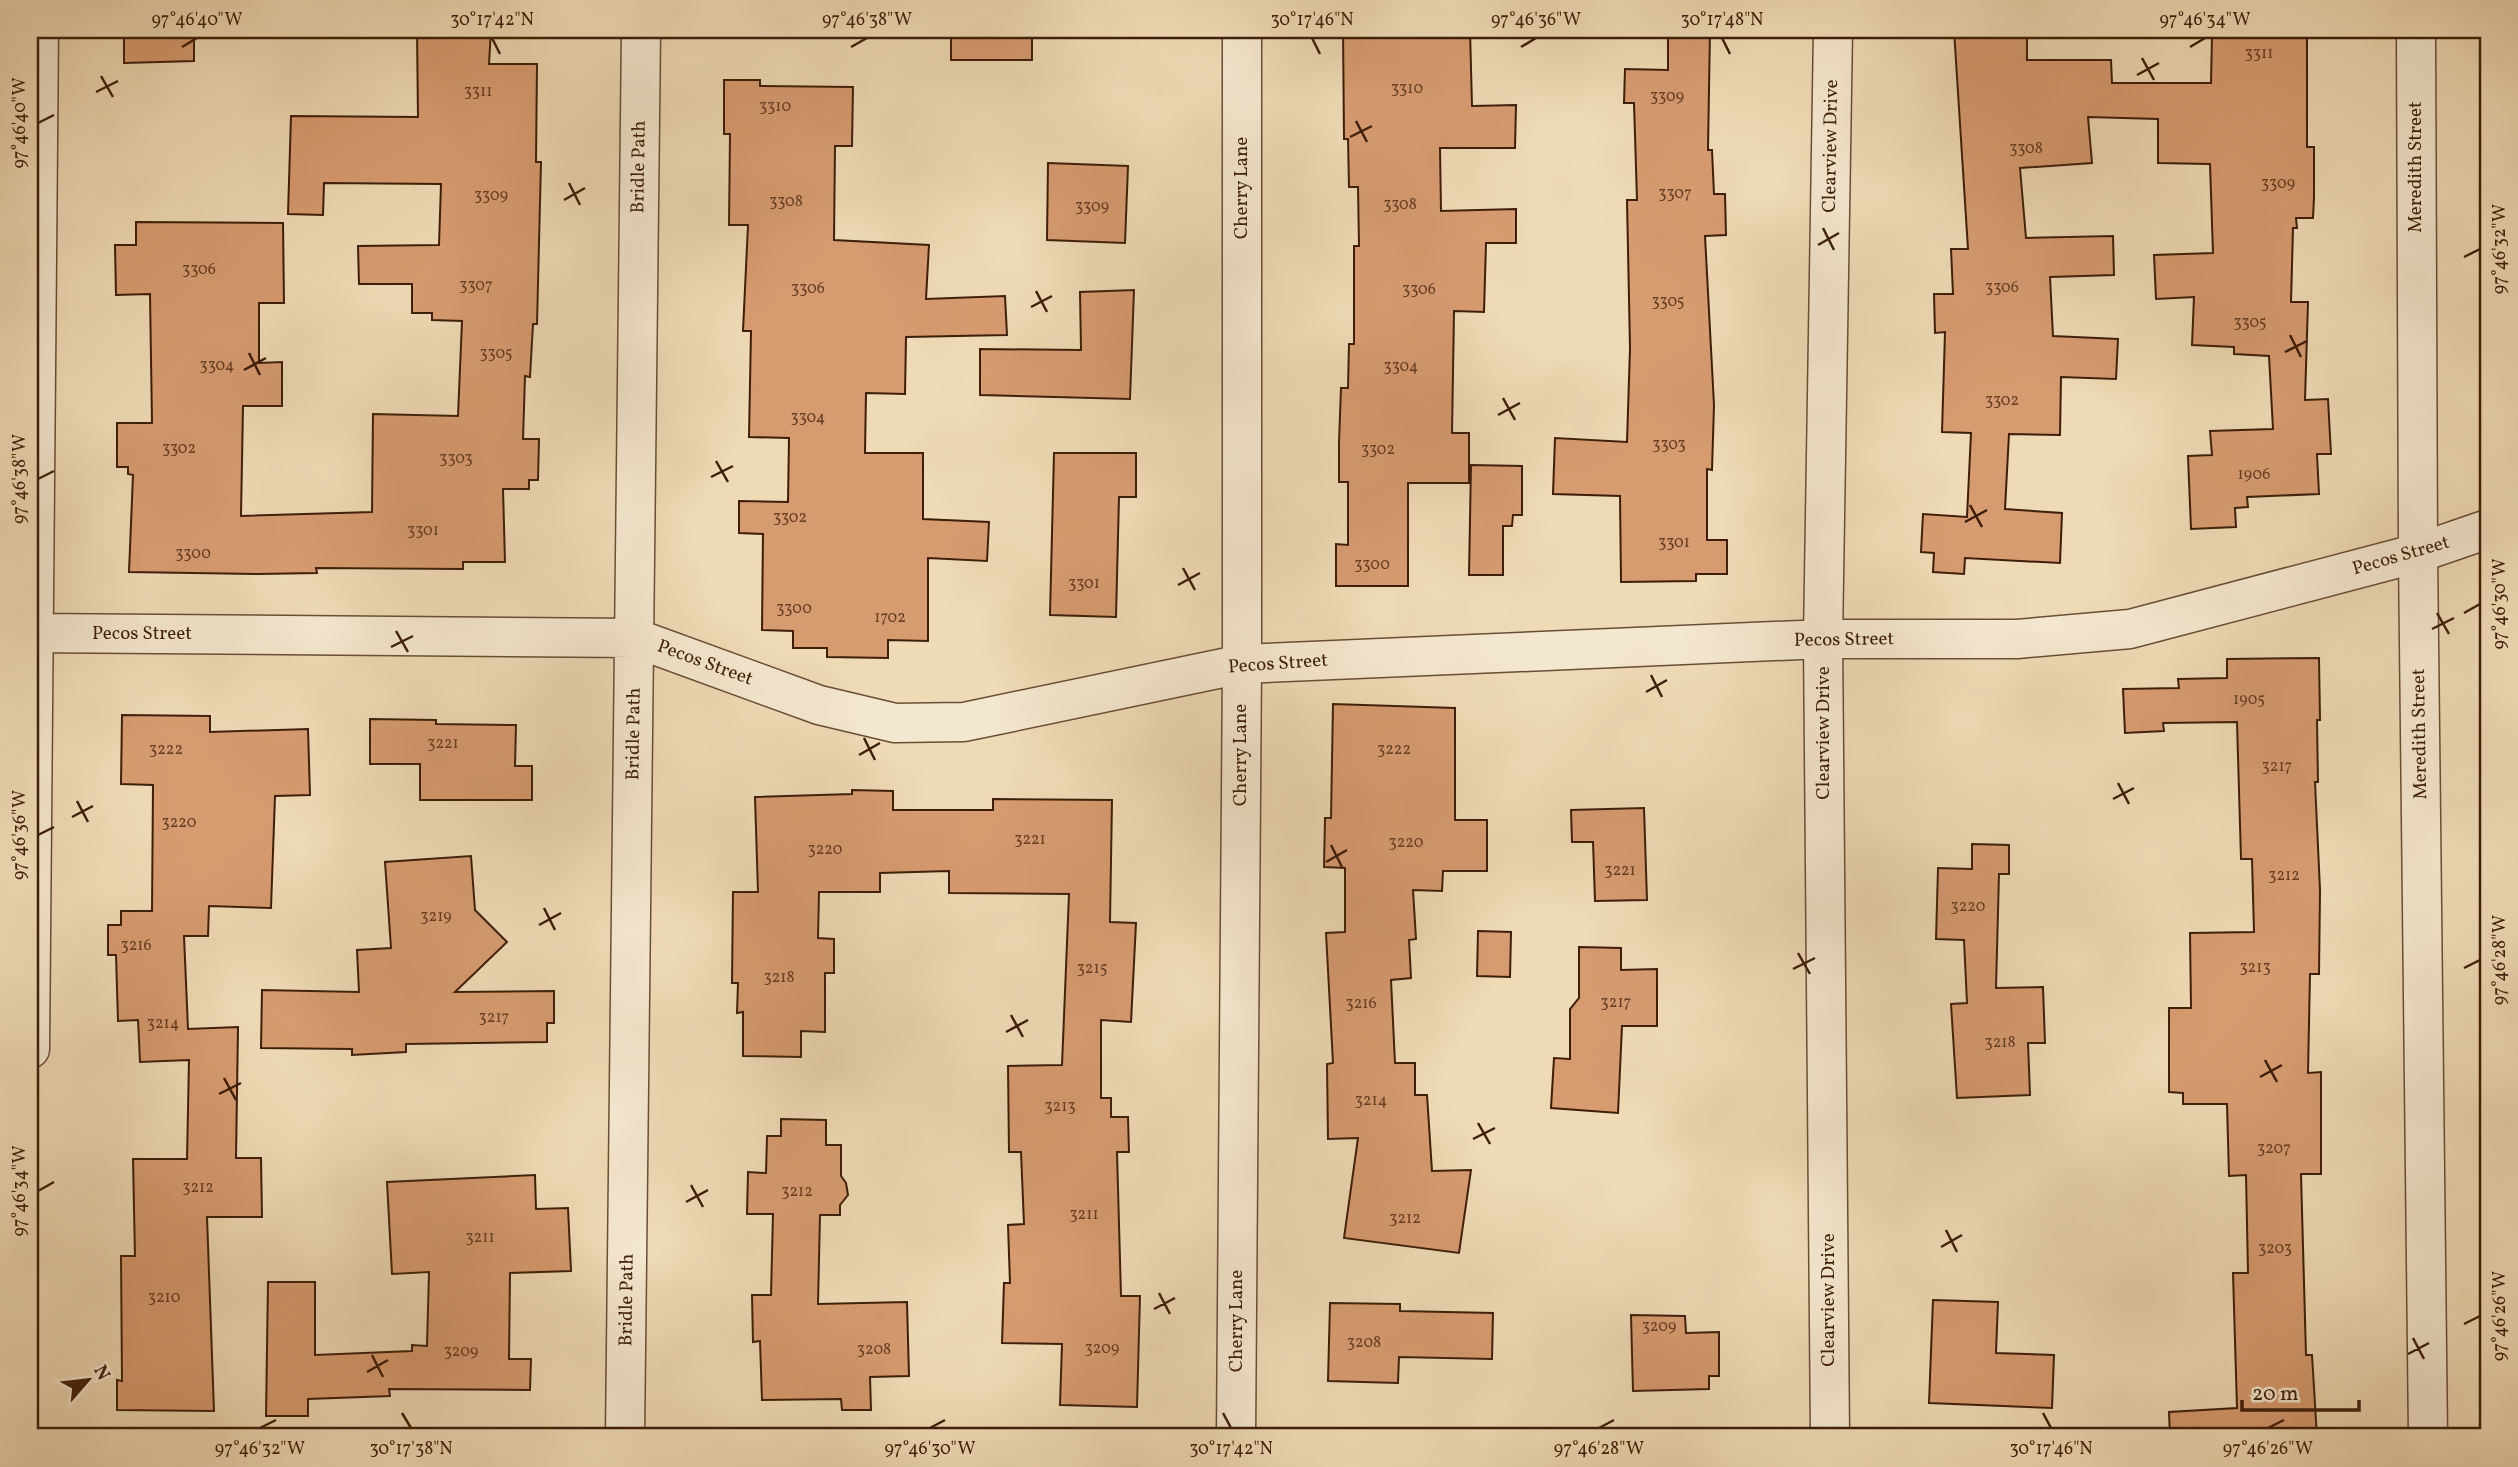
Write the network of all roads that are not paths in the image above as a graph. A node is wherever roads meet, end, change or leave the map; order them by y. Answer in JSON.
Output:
{"nodes":[{"id":1,"x":39,"y":30,"type":"edge"},
{"id":2,"x":640,"y":30,"type":"edge"},
{"id":3,"x":1242,"y":30,"type":"edge"},
{"id":4,"x":1833,"y":30,"type":"edge"},
{"id":5,"x":2416,"y":30,"type":"edge"},
{"id":6,"x":2488,"y":529,"type":"edge"},
{"id":7,"x":2418,"y":553,"type":"junction"},
{"id":8,"x":31,"y":633,"type":"edge"},
{"id":9,"x":635,"y":638,"type":"junction"},
{"id":10,"x":1823,"y":639,"type":"junction"},
{"id":11,"x":1242,"y":664,"type":"junction"},
{"id":12,"x":30,"y":1049,"type":"edge"},
{"id":13,"x":625,"y":1437,"type":"edge"},
{"id":14,"x":1236,"y":1437,"type":"edge"},
{"id":15,"x":1830,"y":1437,"type":"edge"},
{"id":16,"x":2428,"y":1437,"type":"edge"}],
"edges":[{"from":1,"to":8,"type":"street"},
{"from":2,"to":9,"type":"street","name":"Bridle Path"},
{"from":3,"to":11,"type":"street","name":"Cherry Lane"},
{"from":4,"to":10,"type":"street","name":"Clearview Drive"},
{"from":5,"to":7,"type":"street","name":"Meredith Street"},
{"from":6,"to":7,"type":"street","name":"Pecos Street"},
{"from":7,"to":10,"type":"street","name":"Pecos Street"},
{"from":7,"to":16,"type":"street","name":"Meredith Street"},
{"from":8,"to":9,"type":"street","name":"Pecos Street"},
{"from":8,"to":12,"type":"street"},
{"from":9,"to":11,"type":"street","name":"Pecos Street"},
{"from":9,"to":13,"type":"street","name":"Bridle Path"},
{"from":10,"to":11,"type":"street","name":"Pecos Street"},
{"from":10,"to":15,"type":"street","name":"Clearview Drive"},
{"from":11,"to":14,"type":"street","name":"Cherry Lane"}]}
